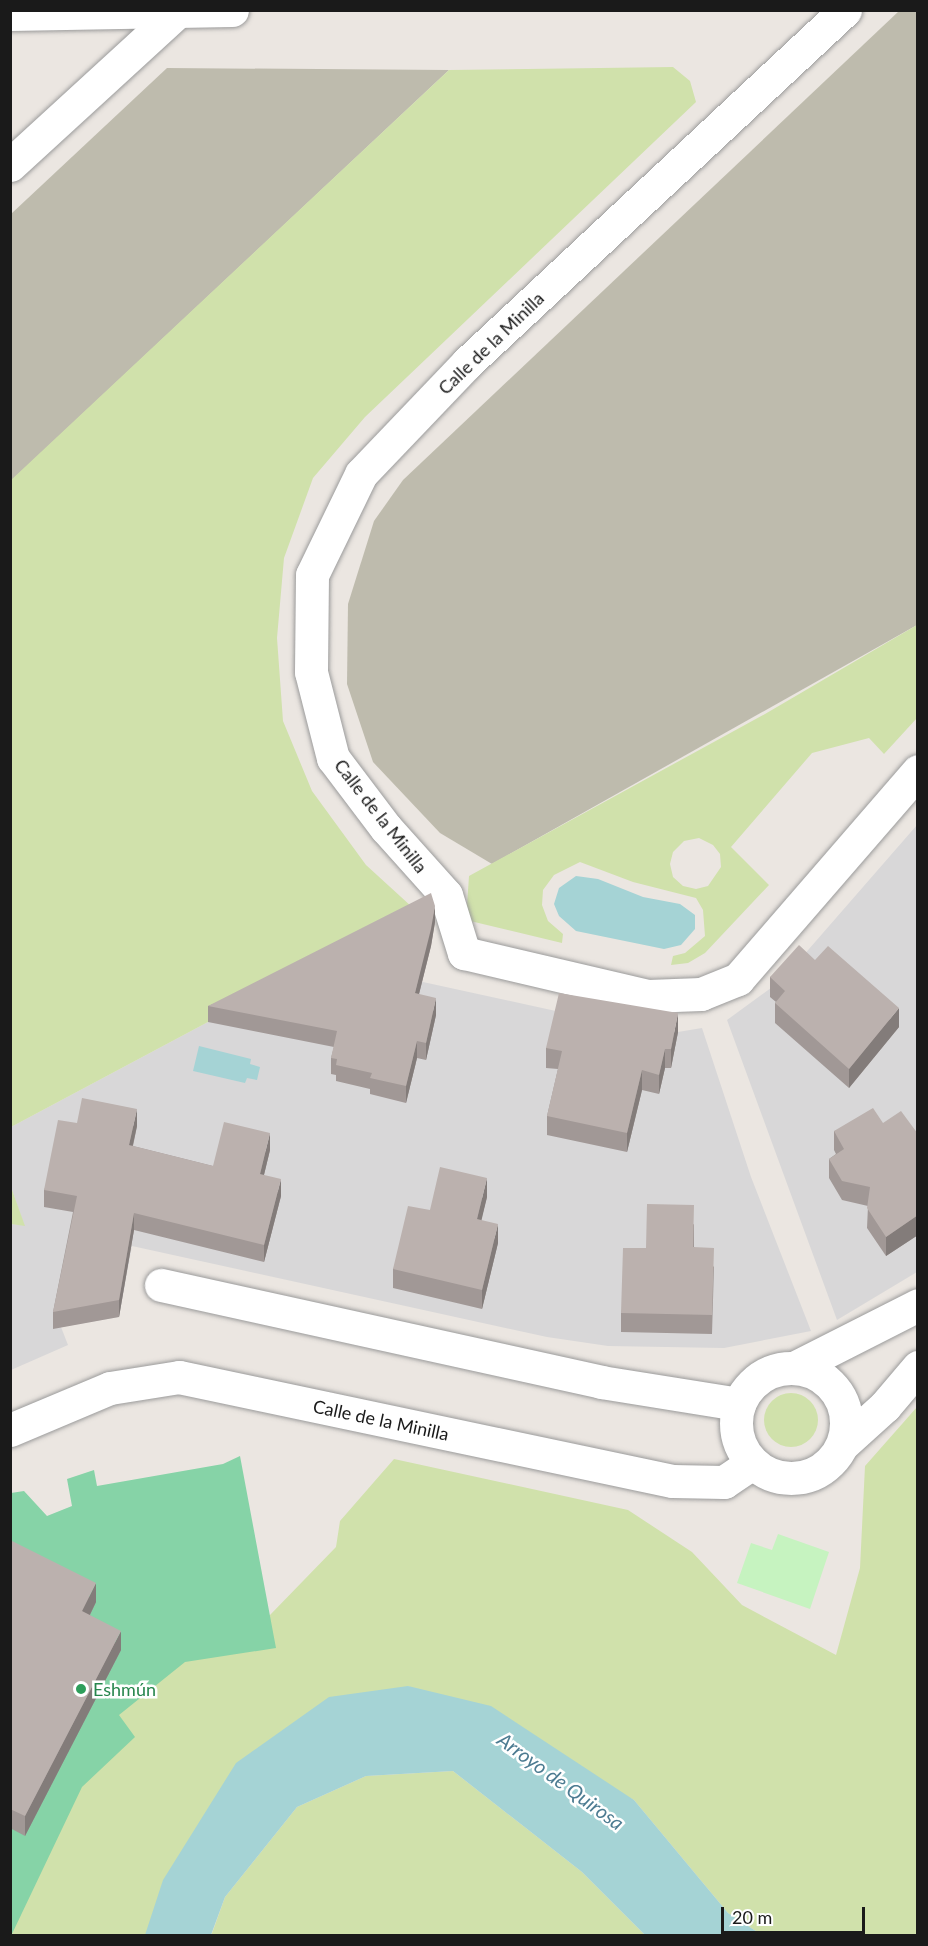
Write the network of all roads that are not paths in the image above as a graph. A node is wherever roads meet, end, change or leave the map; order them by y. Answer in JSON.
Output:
{"nodes":[{"id":1,"x":232,"y":10,"type":"edge"},
{"id":2,"x":844,"y":10,"type":"edge"},
{"id":3,"x":176,"y":13,"type":"junction"},
{"id":4,"x":10,"y":14,"type":"edge"},
{"id":5,"x":10,"y":165,"type":"edge"},
{"id":6,"x":918,"y":771,"type":"edge"},
{"id":7,"x":161,"y":1285,"type":"dead end"},
{"id":8,"x":918,"y":1305,"type":"edge"},
{"id":9,"x":918,"y":1367,"type":"edge"},
{"id":10,"x":794,"y":1368,"type":"junction"},
{"id":11,"x":739,"y":1404,"type":"junction"},
{"id":12,"x":10,"y":1430,"type":"edge"},
{"id":13,"x":843,"y":1444,"type":"junction"},
{"id":14,"x":752,"y":1463,"type":"junction"}],
"edges":[{"from":1,"to":3,"type":"street"},
{"from":2,"to":6,"type":"street","name":"Calle de la Minilla"},
{"from":3,"to":4,"type":"street"},
{"from":3,"to":5,"type":"street"},
{"from":7,"to":11,"type":"street"},
{"from":8,"to":10,"type":"street"},
{"from":9,"to":13,"type":"street"},
{"from":10,"to":11,"type":"street"},
{"from":10,"to":13,"type":"street"},
{"from":11,"to":14,"type":"street"},
{"from":12,"to":14,"type":"street","name":"Calle de la Minilla"},
{"from":13,"to":14,"type":"street"}]}
